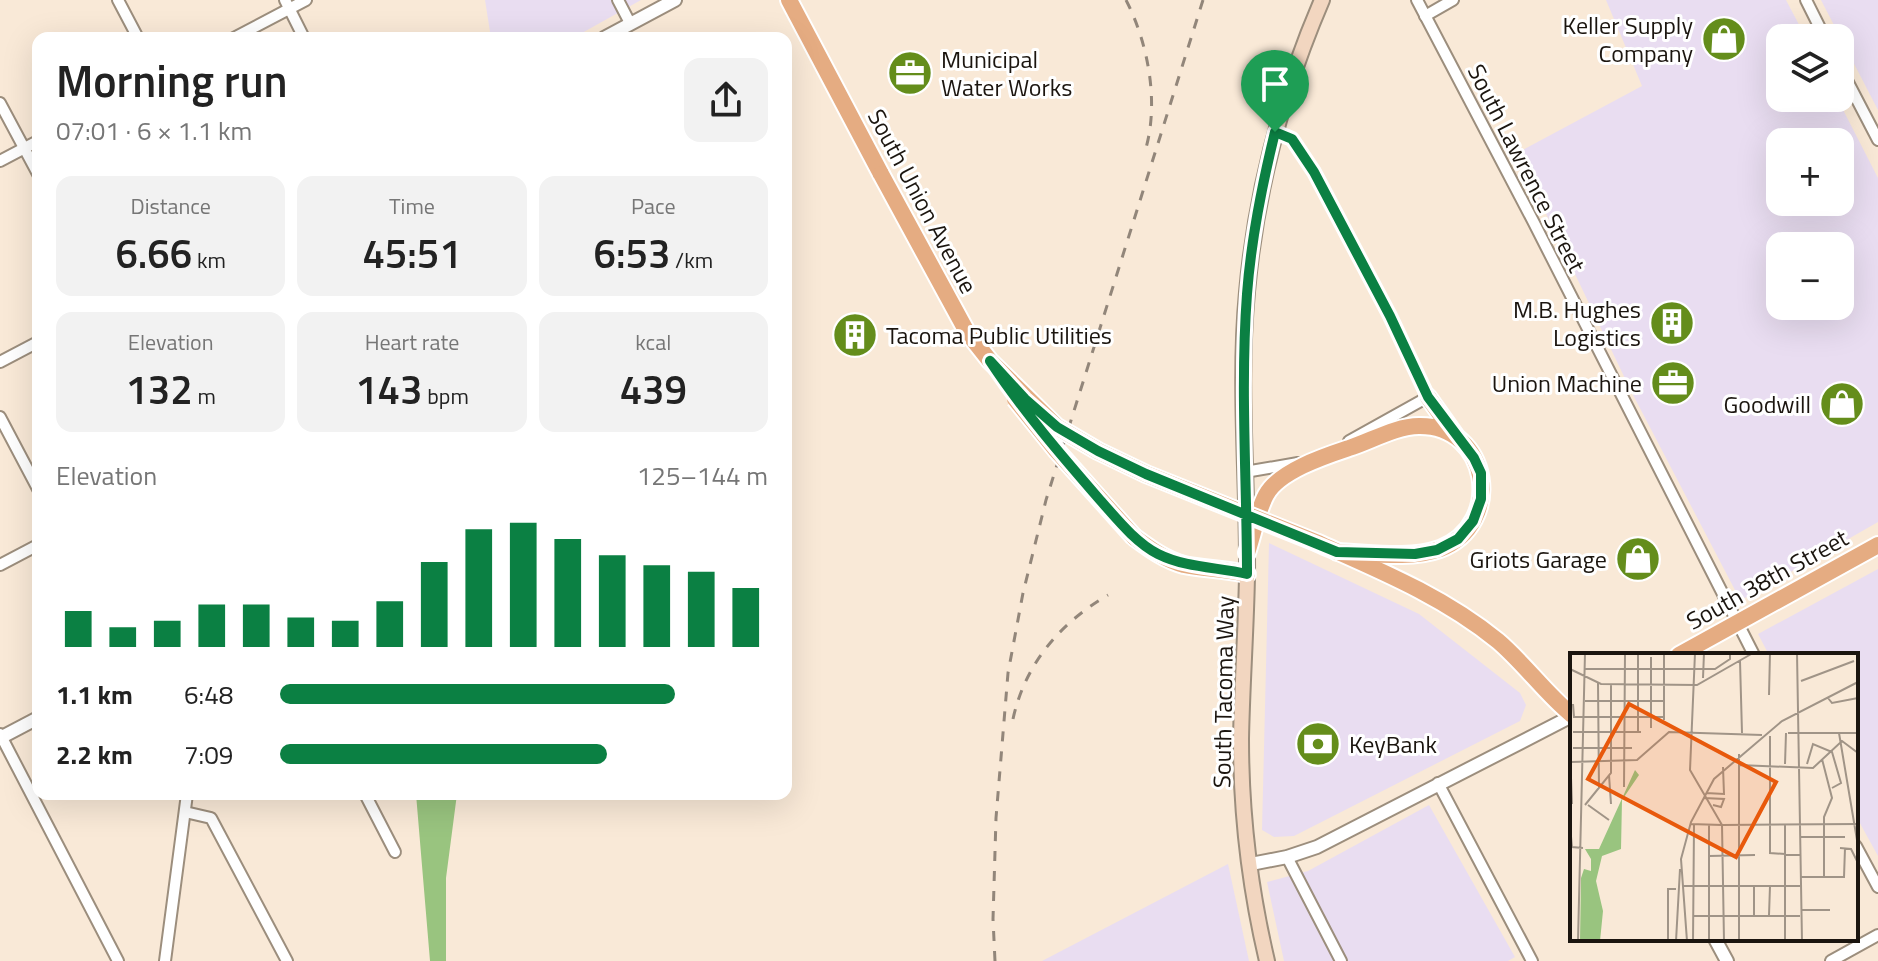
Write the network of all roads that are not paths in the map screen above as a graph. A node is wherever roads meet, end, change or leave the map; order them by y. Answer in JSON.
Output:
{"nodes":[{"id":1,"x":118,"y":0,"type":"edge"},
{"id":2,"x":306,"y":0,"type":"edge"},
{"id":3,"x":618,"y":0,"type":"edge"},
{"id":4,"x":675,"y":0,"type":"edge"},
{"id":5,"x":789,"y":0,"type":"edge"},
{"id":6,"x":1322,"y":0,"type":"edge"},
{"id":7,"x":1417,"y":0,"type":"edge"},
{"id":8,"x":1453,"y":0,"type":"edge"},
{"id":9,"x":1806,"y":0,"type":"edge"},
{"id":10,"x":287,"y":4,"type":"edge"},
{"id":11,"x":1425,"y":16,"type":"junction"},
{"id":12,"x":630,"y":23,"type":"junction"},
{"id":13,"x":1818,"y":24,"type":"edge"},
{"id":14,"x":135,"y":32,"type":"edge"},
{"id":15,"x":243,"y":32,"type":"edge"},
{"id":16,"x":301,"y":32,"type":"edge"},
{"id":17,"x":614,"y":32,"type":"edge"},
{"id":18,"x":1854,"y":94,"type":"edge"},
{"id":19,"x":0,"y":103,"type":"edge"},
{"id":20,"x":1275,"y":132,"type":"junction"},
{"id":21,"x":1878,"y":140,"type":"edge"},
{"id":22,"x":32,"y":144,"type":"edge"},
{"id":23,"x":24,"y":148,"type":"junction"},
{"id":24,"x":0,"y":161,"type":"edge"},
{"id":25,"x":32,"y":163,"type":"edge"},
{"id":26,"x":32,"y":345,"type":"edge"},
{"id":27,"x":990,"y":361,"type":"junction"},
{"id":28,"x":0,"y":362,"type":"edge"},
{"id":29,"x":1428,"y":397,"type":"junction"},
{"id":30,"x":0,"y":417,"type":"edge"},
{"id":31,"x":1457,"y":437,"type":"junction"},
{"id":32,"x":1318,"y":458,"type":"junction"},
{"id":33,"x":1245,"y":472,"type":"junction"},
{"id":34,"x":32,"y":478,"type":"edge"},
{"id":35,"x":1878,"y":545,"type":"edge"},
{"id":36,"x":32,"y":548,"type":"edge"},
{"id":37,"x":1337,"y":552,"type":"junction"},
{"id":38,"x":1247,"y":553,"type":"junction"},
{"id":39,"x":0,"y":565,"type":"edge"},
{"id":40,"x":1247,"y":574,"type":"junction"},
{"id":41,"x":1737,"y":622,"type":"junction"},
{"id":42,"x":1683,"y":653,"type":"edge"},
{"id":43,"x":1753,"y":653,"type":"edge"},
{"id":44,"x":1570,"y":713,"type":"edge"},
{"id":45,"x":1570,"y":716,"type":"edge"},
{"id":46,"x":32,"y":721,"type":"edge"},
{"id":47,"x":1,"y":737,"type":"edge"},
{"id":48,"x":1438,"y":783,"type":"junction"},
{"id":49,"x":32,"y":796,"type":"edge"},
{"id":50,"x":34,"y":800,"type":"edge"},
{"id":51,"x":186,"y":800,"type":"edge"},
{"id":52,"x":368,"y":800,"type":"edge"},
{"id":53,"x":185,"y":812,"type":"junction"},
{"id":54,"x":1858,"y":850,"type":"edge"},
{"id":55,"x":395,"y":852,"type":"dead end"},
{"id":56,"x":1287,"y":857,"type":"junction"},
{"id":57,"x":1251,"y":864,"type":"junction"},
{"id":58,"x":1878,"y":887,"type":"edge"},
{"id":59,"x":1878,"y":935,"type":"edge"},
{"id":60,"x":1716,"y":941,"type":"edge"},
{"id":61,"x":118,"y":961,"type":"edge"},
{"id":62,"x":165,"y":961,"type":"edge"},
{"id":63,"x":287,"y":961,"type":"edge"},
{"id":64,"x":1267,"y":961,"type":"edge"},
{"id":65,"x":1341,"y":961,"type":"edge"},
{"id":66,"x":1532,"y":961,"type":"edge"},
{"id":67,"x":1727,"y":961,"type":"edge"},
{"id":68,"x":1831,"y":961,"type":"edge"}],
"edges":[{"from":1,"to":14,"type":"street"},
{"from":2,"to":10,"type":"street"},
{"from":3,"to":12,"type":"street"},
{"from":4,"to":12,"type":"street"},
{"from":5,"to":27,"type":"main road","name":"South Union Avenue","bridge":true},
{"from":6,"to":20,"type":"main road","name":"South Tacoma Way"},
{"from":7,"to":11,"type":"street","name":"South Lawrence Street"},
{"from":8,"to":11,"type":"street"},
{"from":9,"to":13,"type":"street"},
{"from":10,"to":15,"type":"street"},
{"from":10,"to":16,"type":"street"},
{"from":11,"to":41,"type":"street","name":"South Lawrence Street"},
{"from":12,"to":17,"type":"street"},
{"from":18,"to":21,"type":"street"},
{"from":19,"to":23,"type":"street"},
{"from":20,"to":29,"type":"street"},
{"from":20,"to":33,"type":"main road","name":"South Tacoma Way"},
{"from":22,"to":23,"type":"street"},
{"from":23,"to":24,"type":"street"},
{"from":23,"to":25,"type":"street"},
{"from":26,"to":28,"type":"street"},
{"from":27,"to":37,"type":"main road","name":"South Union Avenue","bridge":true},
{"from":27,"to":40,"type":"main road","bridge":true},
{"from":29,"to":31,"type":"main road"},
{"from":29,"to":32,"type":"street"},
{"from":30,"to":34,"type":"street"},
{"from":31,"to":32,"type":"main road"},
{"from":31,"to":37,"type":"main road"},
{"from":32,"to":33,"type":"street"},
{"from":32,"to":38,"type":"main road"},
{"from":33,"to":38,"type":"main road","name":"South Tacoma Way"},
{"from":35,"to":41,"type":"main road","name":"South 38th Street"},
{"from":36,"to":39,"type":"street"},
{"from":37,"to":44,"type":"main road","name":"South Union Avenue"},
{"from":38,"to":40,"type":"main road","name":"South Tacoma Way"},
{"from":40,"to":57,"type":"main road","name":"South Tacoma Way"},
{"from":41,"to":42,"type":"main road","name":"South 38th Street"},
{"from":41,"to":43,"type":"street","name":"South Lawrence Street"},
{"from":45,"to":48,"type":"street"},
{"from":46,"to":47,"type":"street"},
{"from":47,"to":49,"type":"street"},
{"from":48,"to":56,"type":"street"},
{"from":48,"to":66,"type":"street"},
{"from":50,"to":61,"type":"street"},
{"from":51,"to":53,"type":"street"},
{"from":52,"to":55,"type":"street"},
{"from":53,"to":62,"type":"street"},
{"from":53,"to":63,"type":"street"},
{"from":54,"to":58,"type":"street"},
{"from":56,"to":57,"type":"street"},
{"from":56,"to":65,"type":"street"},
{"from":57,"to":64,"type":"main road","name":"South Tacoma Way"},
{"from":59,"to":68,"type":"street"},
{"from":60,"to":67,"type":"street"}]}
